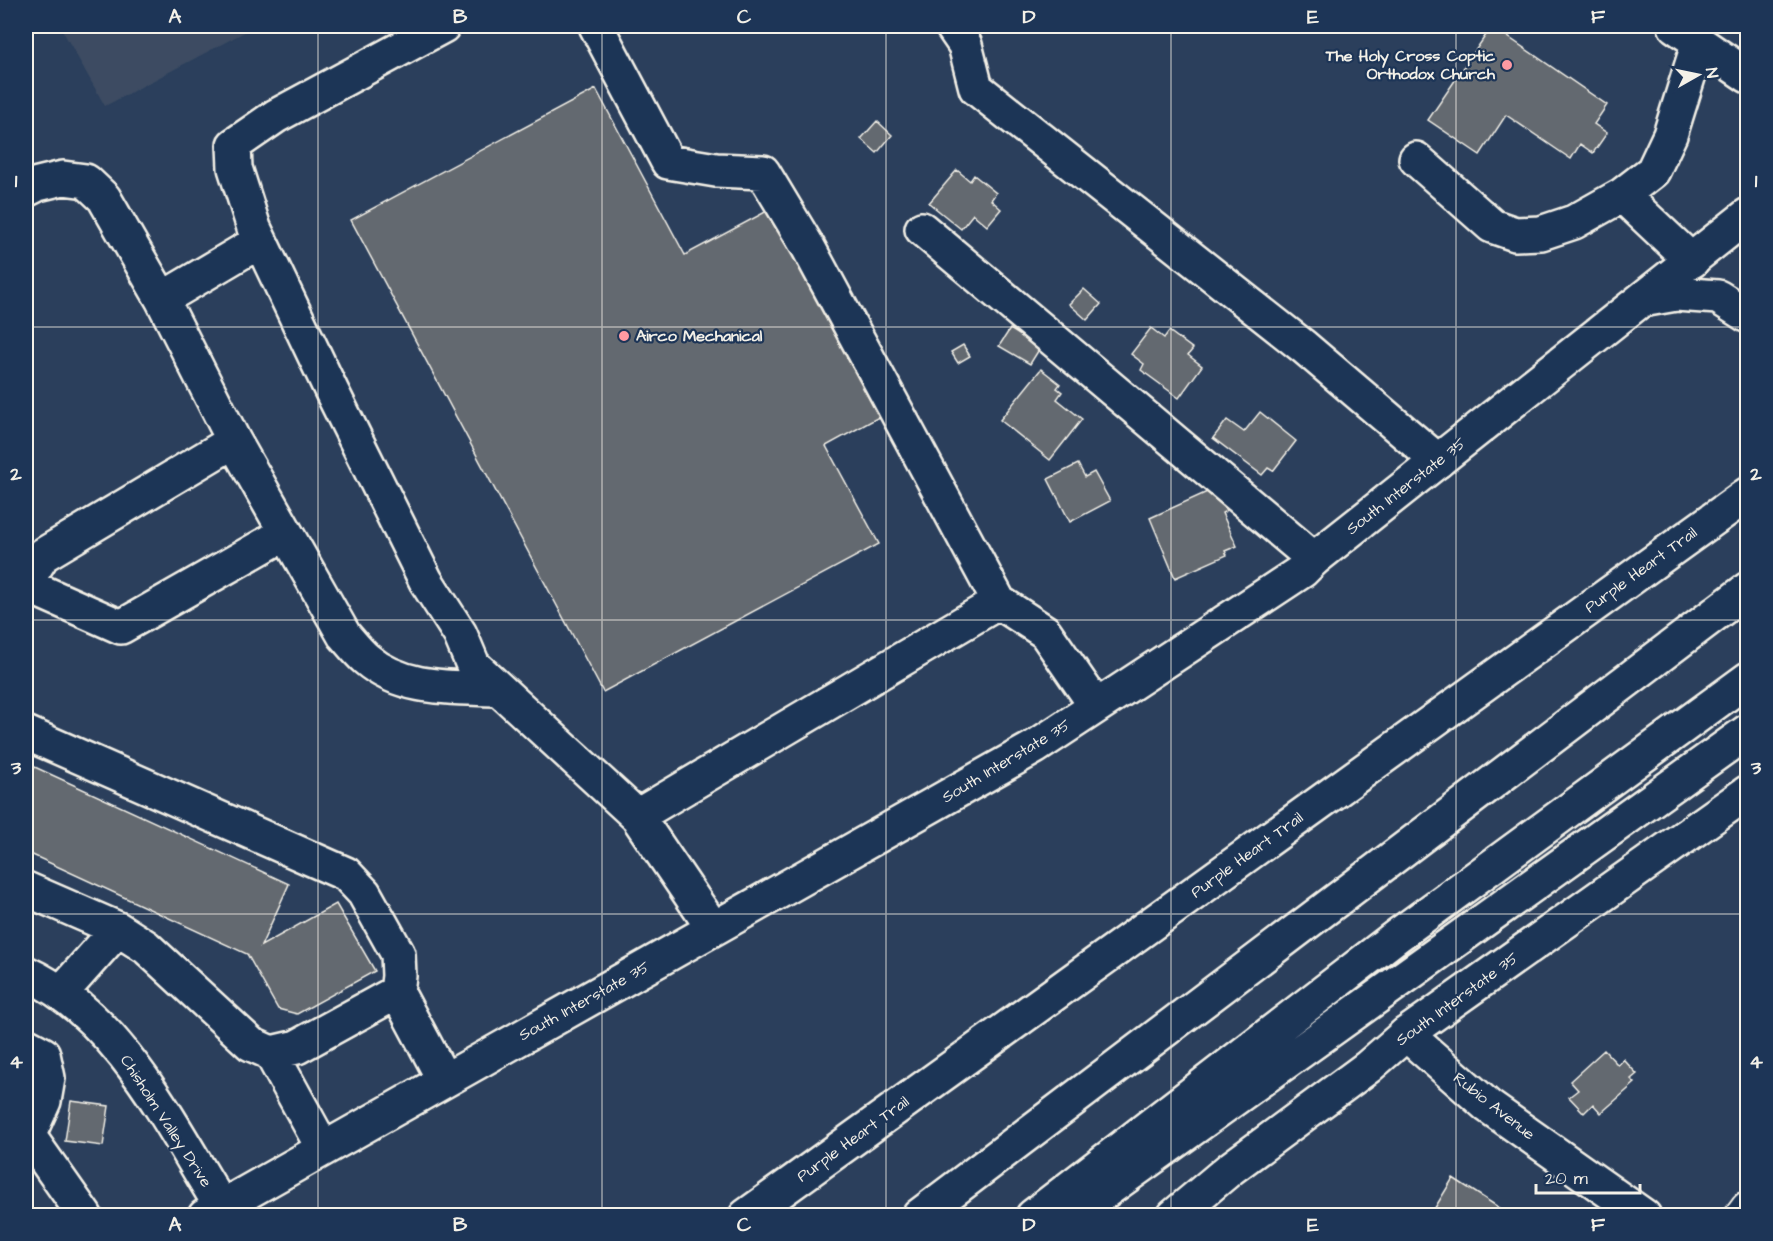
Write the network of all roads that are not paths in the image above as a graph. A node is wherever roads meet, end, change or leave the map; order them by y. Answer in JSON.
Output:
{"nodes":[{"id":1,"x":443,"y":26,"type":"edge"},
{"id":2,"x":596,"y":26,"type":"edge"},
{"id":3,"x":952,"y":26,"type":"edge"},
{"id":4,"x":1687,"y":34,"type":"edge"},
{"id":5,"x":1748,"y":76,"type":"edge"},
{"id":6,"x":1416,"y":159,"type":"dead end"},
{"id":7,"x":26,"y":190,"type":"edge"},
{"id":8,"x":1622,"y":195,"type":"junction"},
{"id":9,"x":1748,"y":215,"type":"edge"},
{"id":10,"x":922,"y":229,"type":"dead end"},
{"id":11,"x":260,"y":241,"type":"junction"},
{"id":12,"x":1692,"y":261,"type":"junction"},
{"id":13,"x":162,"y":298,"type":"junction"},
{"id":14,"x":1642,"y":300,"type":"junction"},
{"id":15,"x":1748,"y":316,"type":"edge"},
{"id":16,"x":234,"y":441,"type":"junction"},
{"id":17,"x":1438,"y":461,"type":"junction"},
{"id":18,"x":1748,"y":494,"type":"edge"},
{"id":19,"x":286,"y":533,"type":"junction"},
{"id":20,"x":1314,"y":559,"type":"junction"},
{"id":21,"x":26,"y":583,"type":"edge"},
{"id":22,"x":1748,"y":589,"type":"edge"},
{"id":23,"x":999,"y":602,"type":"junction"},
{"id":24,"x":1748,"y":679,"type":"edge"},
{"id":25,"x":499,"y":689,"type":"junction"},
{"id":26,"x":1096,"y":706,"type":"junction"},
{"id":27,"x":1748,"y":731,"type":"edge"},
{"id":28,"x":26,"y":733,"type":"edge"},
{"id":29,"x":1748,"y":792,"type":"edge"},
{"id":30,"x":637,"y":816,"type":"junction"},
{"id":31,"x":26,"y":889,"type":"edge"},
{"id":32,"x":713,"y":928,"type":"junction"},
{"id":33,"x":117,"y":929,"type":"junction"},
{"id":34,"x":26,"y":973,"type":"edge"},
{"id":35,"x":397,"y":992,"type":"junction"},
{"id":36,"x":60,"y":993,"type":"junction"},
{"id":37,"x":1407,"y":1034,"type":"junction"},
{"id":38,"x":26,"y":1045,"type":"edge"},
{"id":39,"x":270,"y":1053,"type":"junction"},
{"id":40,"x":444,"y":1080,"type":"junction"},
{"id":41,"x":27,"y":1138,"type":"edge"},
{"id":42,"x":323,"y":1148,"type":"junction"},
{"id":43,"x":1748,"y":1208,"type":"edge"},
{"id":44,"x":213,"y":1210,"type":"edge"},
{"id":45,"x":85,"y":1215,"type":"edge"},
{"id":46,"x":746,"y":1215,"type":"edge"},
{"id":47,"x":919,"y":1215,"type":"edge"},
{"id":48,"x":1033,"y":1215,"type":"edge"},
{"id":49,"x":1071,"y":1215,"type":"edge"},
{"id":50,"x":1174,"y":1215,"type":"edge"},
{"id":51,"x":1644,"y":1215,"type":"edge"},
{"id":52,"x":1742,"y":1215,"type":"edge"}],
"edges":[{"from":1,"to":11,"type":"main road"},
{"from":2,"to":23,"type":"main road"},
{"from":3,"to":17,"type":"main road"},
{"from":4,"to":5,"type":"main road"},
{"from":4,"to":8,"type":"main road"},
{"from":6,"to":8,"type":"main road"},
{"from":7,"to":13,"type":"main road"},
{"from":8,"to":12,"type":"main road"},
{"from":9,"to":12,"type":"main road","name":"South Interstate 35"},
{"from":10,"to":20,"type":"main road"},
{"from":11,"to":13,"type":"main road"},
{"from":11,"to":25,"type":"main road"},
{"from":12,"to":14,"type":"main road","name":"South Interstate 35"},
{"from":13,"to":16,"type":"main road"},
{"from":14,"to":15,"type":"main road"},
{"from":14,"to":17,"type":"main road","name":"South Interstate 35"},
{"from":16,"to":19,"type":"main road"},
{"from":16,"to":21,"type":"main road"},
{"from":17,"to":20,"type":"main road","name":"South Interstate 35"},
{"from":18,"to":46,"type":"main road","name":"Purple Heart Trail"},
{"from":19,"to":21,"type":"main road"},
{"from":19,"to":25,"type":"main road"},
{"from":20,"to":26,"type":"main road","name":"South Interstate 35"},
{"from":22,"to":47,"type":"main road"},
{"from":23,"to":26,"type":"main road"},
{"from":23,"to":30,"type":"main road"},
{"from":24,"to":48,"type":"main road"},
{"from":25,"to":30,"type":"main road"},
{"from":26,"to":32,"type":"main road","name":"South Interstate 35"},
{"from":27,"to":49,"type":"main road"},
{"from":28,"to":35,"type":"main road"},
{"from":29,"to":37,"type":"main road","name":"South Interstate 35"},
{"from":30,"to":32,"type":"main road"},
{"from":31,"to":33,"type":"main road"},
{"from":32,"to":40,"type":"main road","name":"South Interstate 35"},
{"from":33,"to":36,"type":"main road"},
{"from":33,"to":39,"type":"main road"},
{"from":34,"to":36,"type":"main road","name":"Chisholm Valley Drive"},
{"from":35,"to":39,"type":"main road"},
{"from":35,"to":40,"type":"main road"},
{"from":36,"to":44,"type":"main road","name":"Chisholm Valley Drive"},
{"from":37,"to":50,"type":"main road","name":"South Interstate 35"},
{"from":37,"to":51,"type":"main road","name":"Rubio Avenue"},
{"from":38,"to":41,"type":"main road"},
{"from":39,"to":42,"type":"main road"},
{"from":40,"to":42,"type":"main road","name":"South Interstate 35"},
{"from":41,"to":45,"type":"main road"},
{"from":42,"to":44,"type":"main road","name":"South Interstate 35"},
{"from":43,"to":52,"type":"main road"}]}
